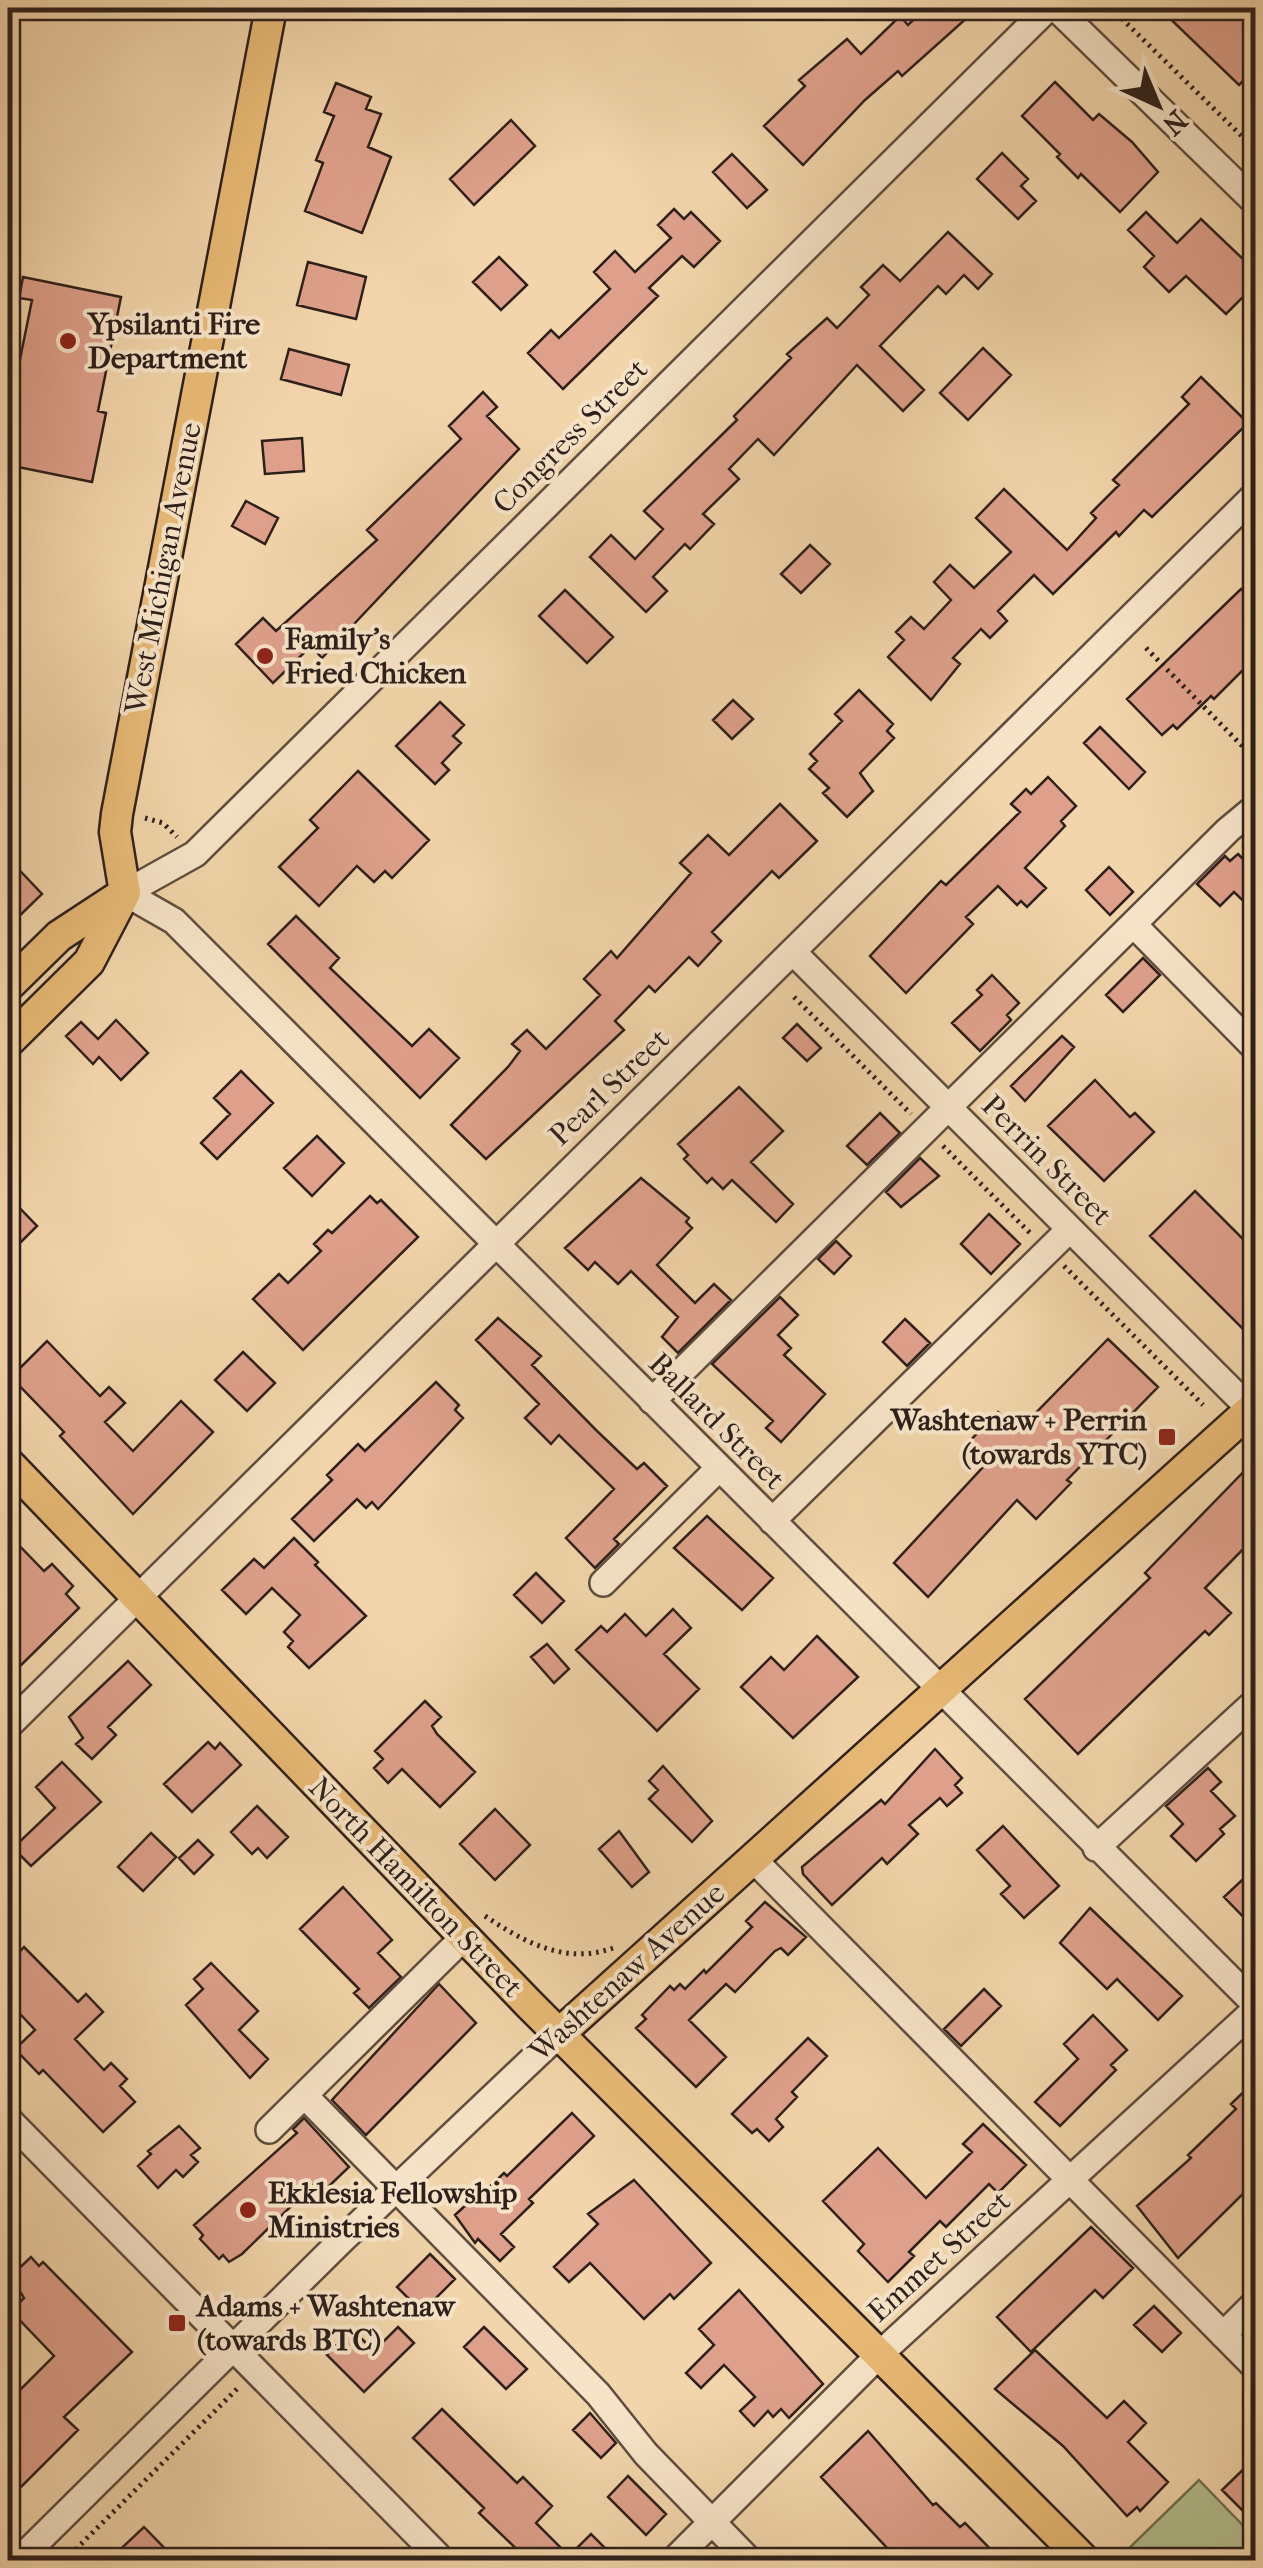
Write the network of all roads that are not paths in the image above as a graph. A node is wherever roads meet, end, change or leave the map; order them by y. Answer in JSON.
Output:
{"nodes":[{"id":1,"x":271,"y":8,"type":"edge"},
{"id":2,"x":1048,"y":8,"type":"edge"},
{"id":3,"x":1056,"y":8,"type":"edge"},
{"id":4,"x":1256,"y":202,"type":"edge"},
{"id":5,"x":1256,"y":494,"type":"edge"},
{"id":6,"x":1254,"y":811,"type":"edge"},
{"id":7,"x":125,"y":893,"type":"junction"},
{"id":8,"x":1134,"y":926,"type":"junction"},
{"id":9,"x":793,"y":952,"type":"junction"},
{"id":10,"x":8,"y":986,"type":"edge"},
{"id":11,"x":8,"y":1042,"type":"edge"},
{"id":12,"x":1256,"y":1048,"type":"edge"},
{"id":13,"x":947,"y":1106,"type":"junction"},
{"id":14,"x":1070,"y":1230,"type":"junction"},
{"id":15,"x":495,"y":1242,"type":"junction"},
{"id":16,"x":652,"y":1401,"type":"junction"},
{"id":17,"x":1254,"y":1410,"type":"edge"},
{"id":18,"x":8,"y":1463,"type":"edge"},
{"id":19,"x":719,"y":1468,"type":"junction"},
{"id":20,"x":772,"y":1521,"type":"junction"},
{"id":21,"x":602,"y":1583,"type":"dead end"},
{"id":22,"x":138,"y":1596,"type":"junction"},
{"id":23,"x":940,"y":1690,"type":"junction"},
{"id":24,"x":1256,"y":1701,"type":"edge"},
{"id":25,"x":8,"y":1726,"type":"edge"},
{"id":26,"x":1096,"y":1848,"type":"junction"},
{"id":27,"x":752,"y":1858,"type":"junction"},
{"id":28,"x":471,"y":1924,"type":"junction"},
{"id":29,"x":1256,"y":2007,"type":"edge"},
{"id":30,"x":559,"y":2034,"type":"junction"},
{"id":31,"x":305,"y":2096,"type":"junction"},
{"id":32,"x":8,"y":2120,"type":"edge"},
{"id":33,"x":269,"y":2130,"type":"dead end"},
{"id":34,"x":1070,"y":2181,"type":"junction"},
{"id":35,"x":396,"y":2188,"type":"junction"},
{"id":36,"x":1256,"y":2302,"type":"edge"},
{"id":37,"x":1222,"y":2334,"type":"junction"},
{"id":38,"x":232,"y":2348,"type":"junction"},
{"id":39,"x":881,"y":2353,"type":"junction"},
{"id":40,"x":1256,"y":2368,"type":"edge"},
{"id":41,"x":712,"y":2523,"type":"junction"},
{"id":42,"x":19,"y":2560,"type":"edge"},
{"id":43,"x":442,"y":2560,"type":"edge"},
{"id":44,"x":674,"y":2560,"type":"edge"},
{"id":45,"x":749,"y":2560,"type":"edge"},
{"id":46,"x":1084,"y":2560,"type":"edge"}],
"edges":[{"from":1,"to":7,"type":"main road","name":"West Michigan Avenue"},
{"from":2,"to":7,"type":"street","name":"Congress Street"},
{"from":3,"to":4,"type":"street"},
{"from":5,"to":9,"type":"street","name":"Pearl Street"},
{"from":6,"to":8,"type":"street"},
{"from":7,"to":10,"type":"main road"},
{"from":7,"to":11,"type":"main road"},
{"from":7,"to":15,"type":"street","name":"Ballard Street"},
{"from":8,"to":12,"type":"street"},
{"from":8,"to":13,"type":"street"},
{"from":9,"to":13,"type":"street","name":"Perrin Street"},
{"from":9,"to":15,"type":"street","name":"Pearl Street"},
{"from":13,"to":14,"type":"street","name":"Perrin Street"},
{"from":13,"to":16,"type":"street"},
{"from":14,"to":17,"type":"street","name":"Perrin Street"},
{"from":14,"to":20,"type":"street"},
{"from":15,"to":16,"type":"street","name":"Ballard Street"},
{"from":15,"to":22,"type":"street","name":"Pearl Street"},
{"from":16,"to":19,"type":"street","name":"Ballard Street"},
{"from":17,"to":23,"type":"main road","name":"Washtenaw Avenue"},
{"from":18,"to":22,"type":"main road","name":"North Hamilton Street"},
{"from":19,"to":20,"type":"street","name":"Ballard Street"},
{"from":19,"to":21,"type":"street"},
{"from":20,"to":23,"type":"street","name":"Ballard Street"},
{"from":22,"to":25,"type":"street","name":"Pearl Street"},
{"from":22,"to":28,"type":"main road","name":"North Hamilton Street"},
{"from":23,"to":26,"type":"street","name":"Ballard Street"},
{"from":23,"to":27,"type":"main road","name":"Washtenaw Avenue"},
{"from":24,"to":26,"type":"street"},
{"from":26,"to":29,"type":"street","name":"Ballard Street"},
{"from":27,"to":30,"type":"main road","name":"Washtenaw Avenue"},
{"from":27,"to":34,"type":"street"},
{"from":28,"to":30,"type":"main road","name":"North Hamilton Street"},
{"from":28,"to":31,"type":"street"},
{"from":29,"to":34,"type":"street","name":"Emmet Street"},
{"from":30,"to":35,"type":"street","name":"Washtenaw Avenue"},
{"from":30,"to":39,"type":"main road","name":"North Hamilton Street"},
{"from":31,"to":33,"type":"street"},
{"from":31,"to":35,"type":"street"},
{"from":32,"to":38,"type":"street"},
{"from":34,"to":37,"type":"street"},
{"from":34,"to":39,"type":"street","name":"Emmet Street"},
{"from":35,"to":38,"type":"street","name":"Washtenaw Avenue"},
{"from":35,"to":41,"type":"street"},
{"from":36,"to":37,"type":"street"},
{"from":37,"to":40,"type":"street"},
{"from":38,"to":42,"type":"street","name":"Washtenaw Avenue"},
{"from":38,"to":43,"type":"street"},
{"from":39,"to":41,"type":"street","name":"Emmet Street"},
{"from":39,"to":46,"type":"main road","name":"North Hamilton Street"},
{"from":41,"to":44,"type":"street","name":"Emmet Street"},
{"from":41,"to":45,"type":"street"}]}
